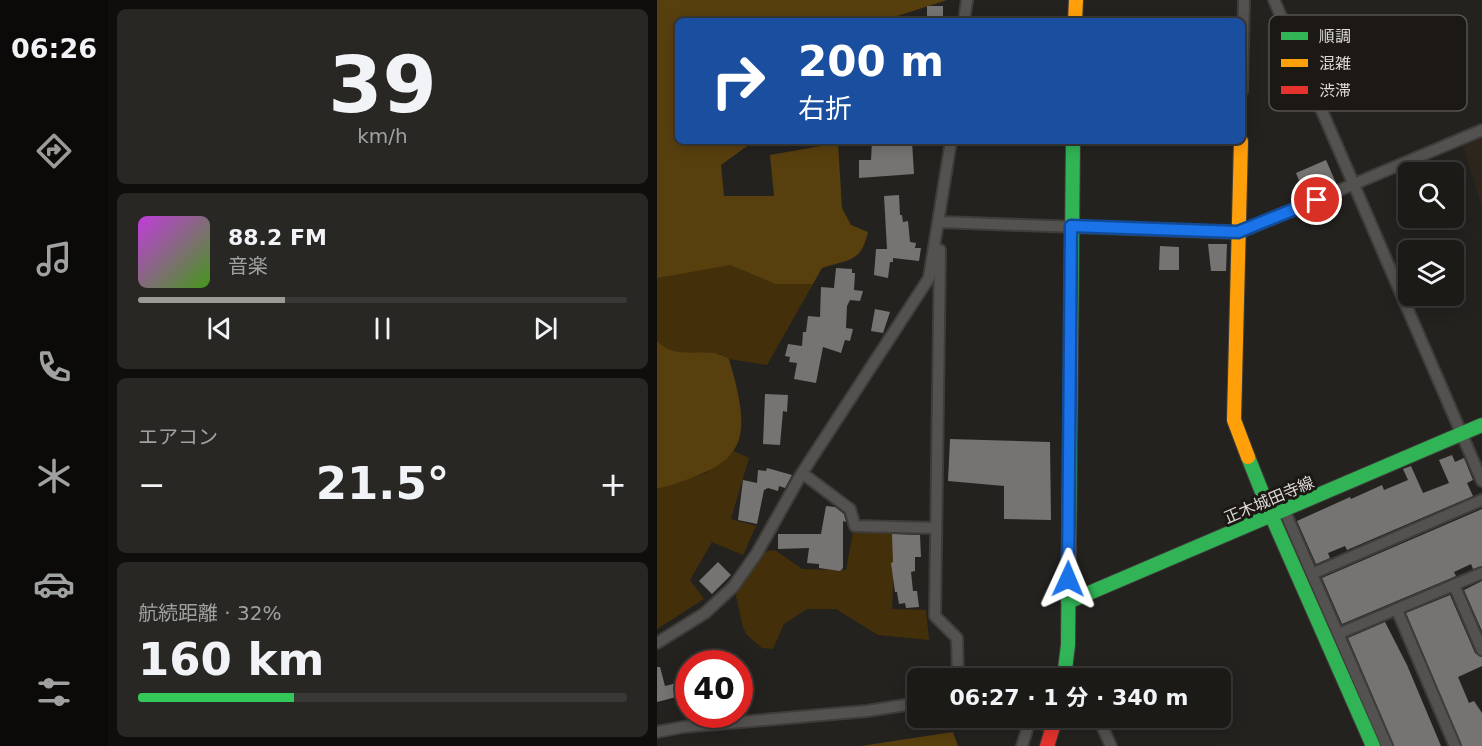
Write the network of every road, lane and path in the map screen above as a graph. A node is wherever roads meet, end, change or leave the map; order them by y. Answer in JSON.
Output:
{"nodes":[{"id":1,"x":967,"y":0,"type":"edge"},
{"id":2,"x":1076,"y":0,"type":"edge"},
{"id":3,"x":1244,"y":0,"type":"edge"},
{"id":4,"x":1274,"y":0,"type":"edge"},
{"id":5,"x":1281,"y":15,"type":"edge"},
{"id":6,"x":964,"y":18,"type":"edge"},
{"id":7,"x":1075,"y":18,"type":"edge"},
{"id":8,"x":1244,"y":18,"type":"edge"},
{"id":9,"x":1323,"y":111,"type":"edge"},
{"id":10,"x":1482,"y":130,"type":"edge"},
{"id":11,"x":951,"y":144,"type":"edge"},
{"id":12,"x":1073,"y":144,"type":"edge"},
{"id":13,"x":1241,"y":144,"type":"edge"},
{"id":14,"x":1356,"y":184,"type":"junction"},
{"id":15,"x":940,"y":222,"type":"junction"},
{"id":16,"x":1071,"y":226,"type":"junction"},
{"id":17,"x":1238,"y":232,"type":"junction"},
{"id":18,"x":1482,"y":425,"type":"edge"},
{"id":19,"x":1462,"y":433,"type":"junction"},
{"id":20,"x":802,"y":473,"type":"junction"},
{"id":21,"x":1482,"y":481,"type":"edge"},
{"id":22,"x":1482,"y":500,"type":"edge"},
{"id":23,"x":1279,"y":515,"type":"junction"},
{"id":24,"x":936,"y":528,"type":"junction"},
{"id":25,"x":1482,"y":573,"type":"edge"},
{"id":26,"x":1312,"y":574,"type":"junction"},
{"id":27,"x":1454,"y":585,"type":"junction"},
{"id":28,"x":1068,"y":602,"type":"junction"},
{"id":29,"x":1397,"y":610,"type":"junction"},
{"id":30,"x":1338,"y":634,"type":"junction"},
{"id":31,"x":657,"y":643,"type":"edge"},
{"id":32,"x":1482,"y":650,"type":"edge"},
{"id":33,"x":958,"y":668,"type":"edge"},
{"id":34,"x":1065,"y":668,"type":"edge"},
{"id":35,"x":907,"y":705,"type":"edge"},
{"id":36,"x":1026,"y":728,"type":"edge"},
{"id":37,"x":1052,"y":728,"type":"edge"},
{"id":38,"x":1103,"y":728,"type":"edge"},
{"id":39,"x":657,"y":732,"type":"edge"},
{"id":40,"x":1022,"y":746,"type":"edge"},
{"id":41,"x":1047,"y":746,"type":"edge"},
{"id":42,"x":1111,"y":746,"type":"edge"},
{"id":43,"x":1373,"y":746,"type":"edge"},
{"id":44,"x":1386,"y":746,"type":"edge"},
{"id":45,"x":1455,"y":746,"type":"edge"}],
"edges":[{"from":1,"to":6,"type":"street"},
{"from":2,"to":7,"type":"street"},
{"from":3,"to":8,"type":"street"},
{"from":4,"to":5,"type":"street"},
{"from":9,"to":14,"type":"street"},
{"from":10,"to":14,"type":"street"},
{"from":11,"to":15,"type":"street"},
{"from":12,"to":16,"type":"street"},
{"from":13,"to":17,"type":"street"},
{"from":14,"to":17,"type":"street"},
{"from":14,"to":19,"type":"street"},
{"from":15,"to":16,"type":"street"},
{"from":15,"to":20,"type":"street"},
{"from":15,"to":24,"type":"street"},
{"from":16,"to":17,"type":"street"},
{"from":16,"to":28,"type":"street"},
{"from":17,"to":23,"type":"street"},
{"from":18,"to":19,"type":"street","name":"正木城田寺線"},
{"from":19,"to":21,"type":"street"},
{"from":19,"to":23,"type":"street","name":"正木城田寺線"},
{"from":20,"to":24,"type":"street"},
{"from":20,"to":31,"type":"street"},
{"from":22,"to":26,"type":"street"},
{"from":23,"to":26,"type":"street"},
{"from":23,"to":28,"type":"street","name":"正木城田寺線"},
{"from":23,"to":43,"type":"street"},
{"from":24,"to":33,"type":"street"},
{"from":25,"to":27,"type":"street"},
{"from":26,"to":30,"type":"street"},
{"from":27,"to":29,"type":"street"},
{"from":27,"to":32,"type":"street"},
{"from":28,"to":34,"type":"street"},
{"from":29,"to":30,"type":"street"},
{"from":29,"to":45,"type":"street"},
{"from":30,"to":44,"type":"street"},
{"from":35,"to":39,"type":"street"},
{"from":36,"to":40,"type":"street"},
{"from":37,"to":41,"type":"street"},
{"from":38,"to":42,"type":"street"}]}
